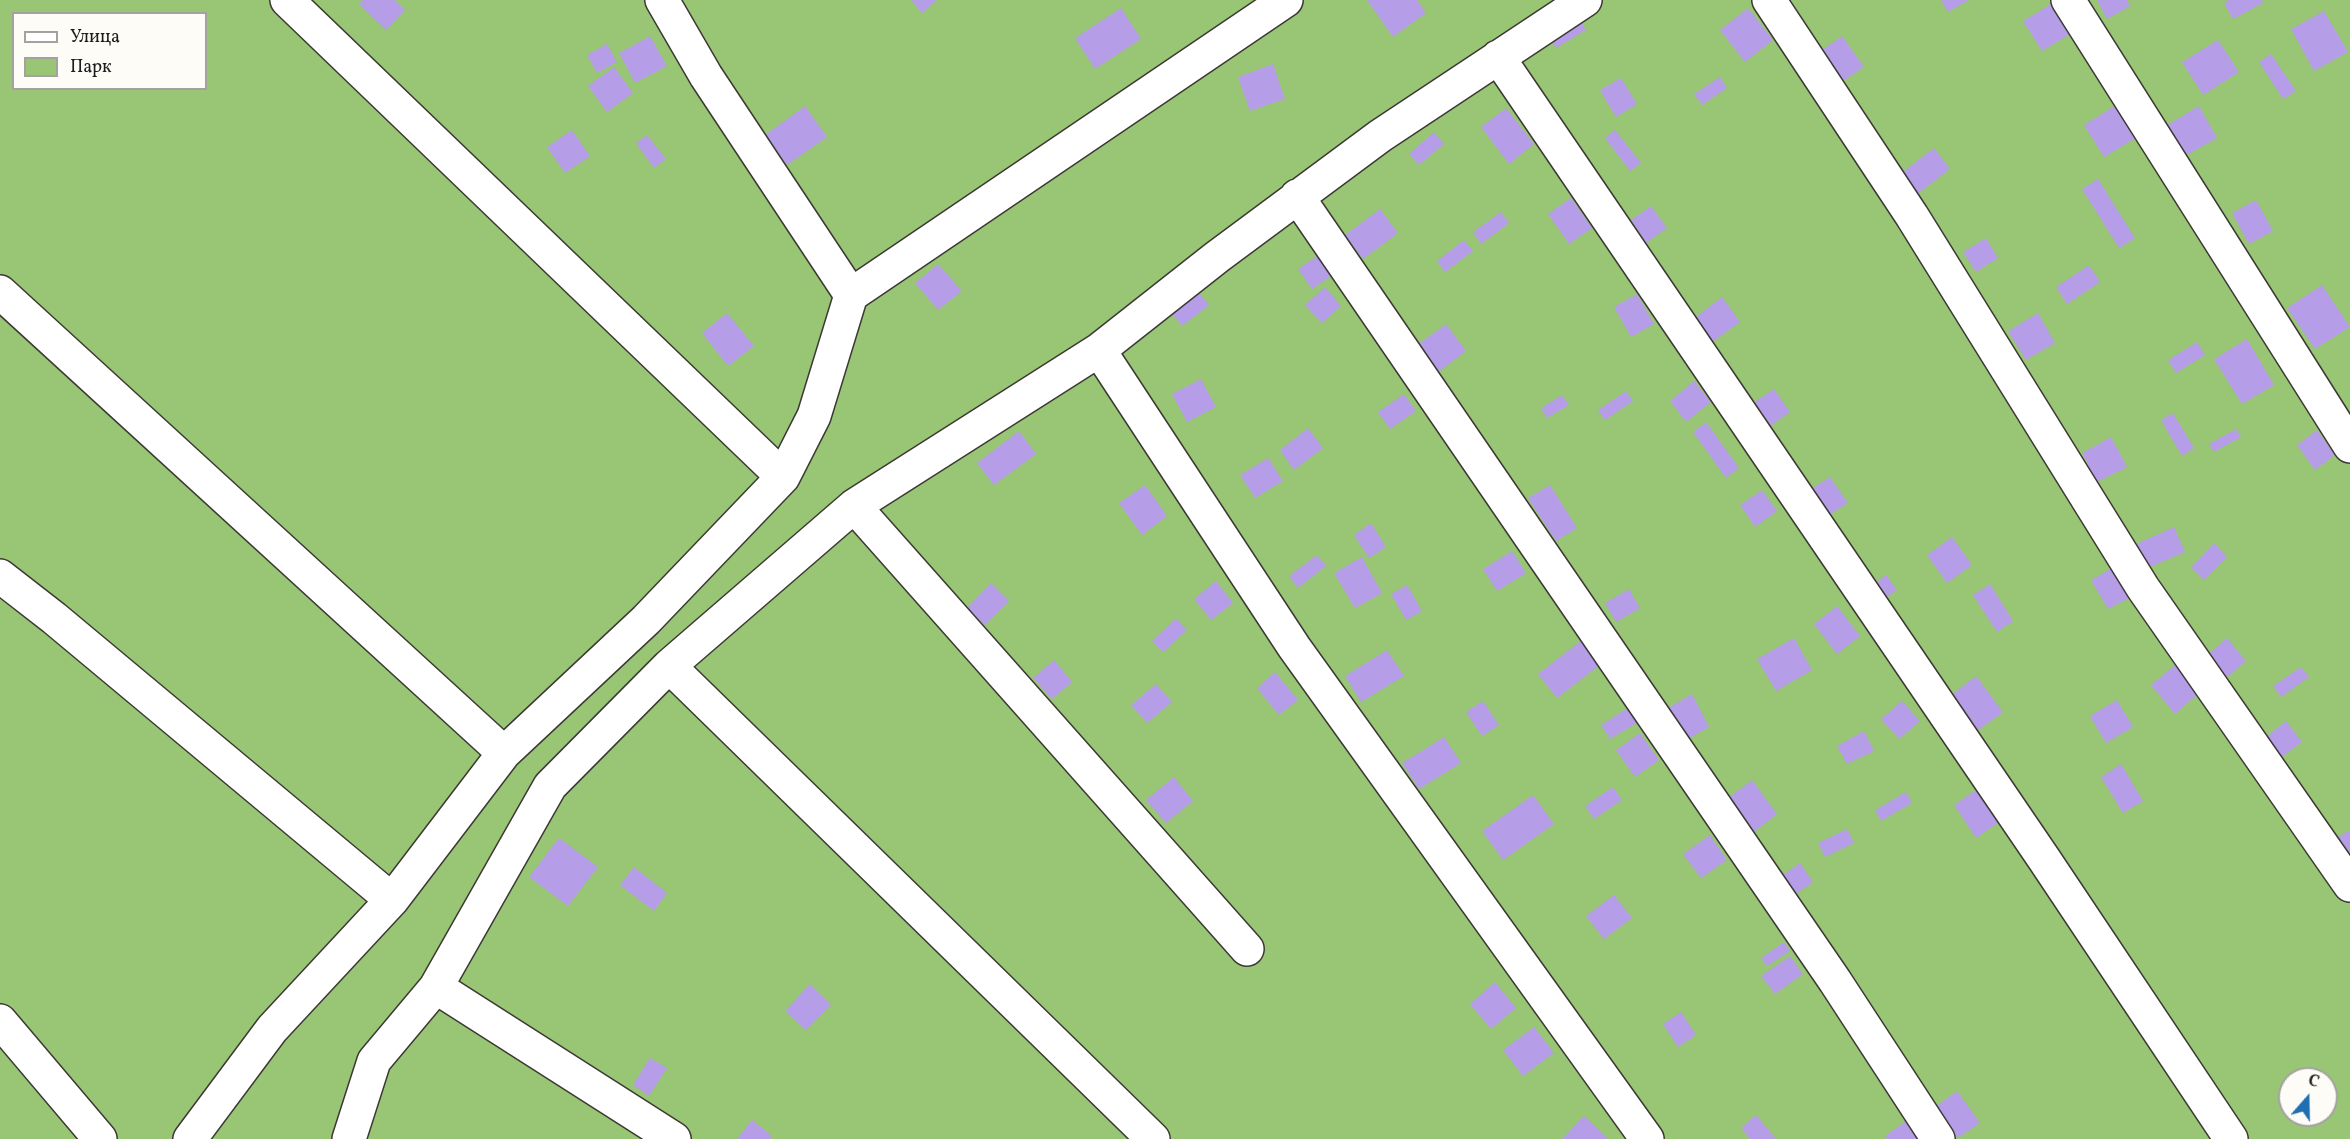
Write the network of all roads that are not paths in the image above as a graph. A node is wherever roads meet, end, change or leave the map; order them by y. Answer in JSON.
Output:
{"nodes":[{"id":1,"x":286,"y":0,"type":"edge"},
{"id":2,"x":662,"y":0,"type":"edge"},
{"id":3,"x":1585,"y":0,"type":"edge"},
{"id":4,"x":1769,"y":0,"type":"edge"},
{"id":5,"x":2068,"y":0,"type":"edge"},
{"id":6,"x":1277,"y":3,"type":"edge"},
{"id":7,"x":1498,"y":57,"type":"junction"},
{"id":8,"x":1297,"y":196,"type":"junction"},
{"id":9,"x":0,"y":292,"type":"edge"},
{"id":10,"x":850,"y":295,"type":"junction"},
{"id":11,"x":1099,"y":350,"type":"junction"},
{"id":12,"x":2350,"y":446,"type":"edge"},
{"id":13,"x":783,"y":477,"type":"junction"},
{"id":14,"x":854,"y":506,"type":"junction"},
{"id":15,"x":0,"y":576,"type":"edge"},
{"id":16,"x":669,"y":666,"type":"junction"},
{"id":17,"x":504,"y":753,"type":"junction"},
{"id":18,"x":2350,"y":885,"type":"edge"},
{"id":19,"x":392,"y":900,"type":"junction"},
{"id":20,"x":1247,"y":949,"type":"dead end"},
{"id":21,"x":436,"y":987,"type":"junction"},
{"id":22,"x":0,"y":1021,"type":"edge"},
{"id":23,"x":100,"y":1139,"type":"edge"},
{"id":24,"x":190,"y":1139,"type":"edge"},
{"id":25,"x":349,"y":1139,"type":"edge"},
{"id":26,"x":674,"y":1139,"type":"edge"},
{"id":27,"x":1153,"y":1139,"type":"edge"},
{"id":28,"x":1647,"y":1139,"type":"edge"},
{"id":29,"x":1938,"y":1139,"type":"edge"},
{"id":30,"x":2230,"y":1139,"type":"edge"}],
"edges":[{"from":1,"to":13,"type":"street"},
{"from":2,"to":10,"type":"street"},
{"from":3,"to":7,"type":"street"},
{"from":4,"to":18,"type":"street"},
{"from":5,"to":12,"type":"street"},
{"from":6,"to":10,"type":"street"},
{"from":7,"to":8,"type":"street"},
{"from":7,"to":30,"type":"street"},
{"from":8,"to":11,"type":"street"},
{"from":8,"to":29,"type":"street"},
{"from":9,"to":17,"type":"street"},
{"from":10,"to":13,"type":"street"},
{"from":11,"to":14,"type":"street"},
{"from":11,"to":28,"type":"street"},
{"from":13,"to":17,"type":"street"},
{"from":14,"to":16,"type":"street"},
{"from":14,"to":20,"type":"street"},
{"from":15,"to":19,"type":"street"},
{"from":16,"to":21,"type":"street"},
{"from":16,"to":27,"type":"street"},
{"from":17,"to":19,"type":"street"},
{"from":19,"to":24,"type":"street"},
{"from":21,"to":25,"type":"street"},
{"from":21,"to":26,"type":"street"},
{"from":22,"to":23,"type":"street"}]}
